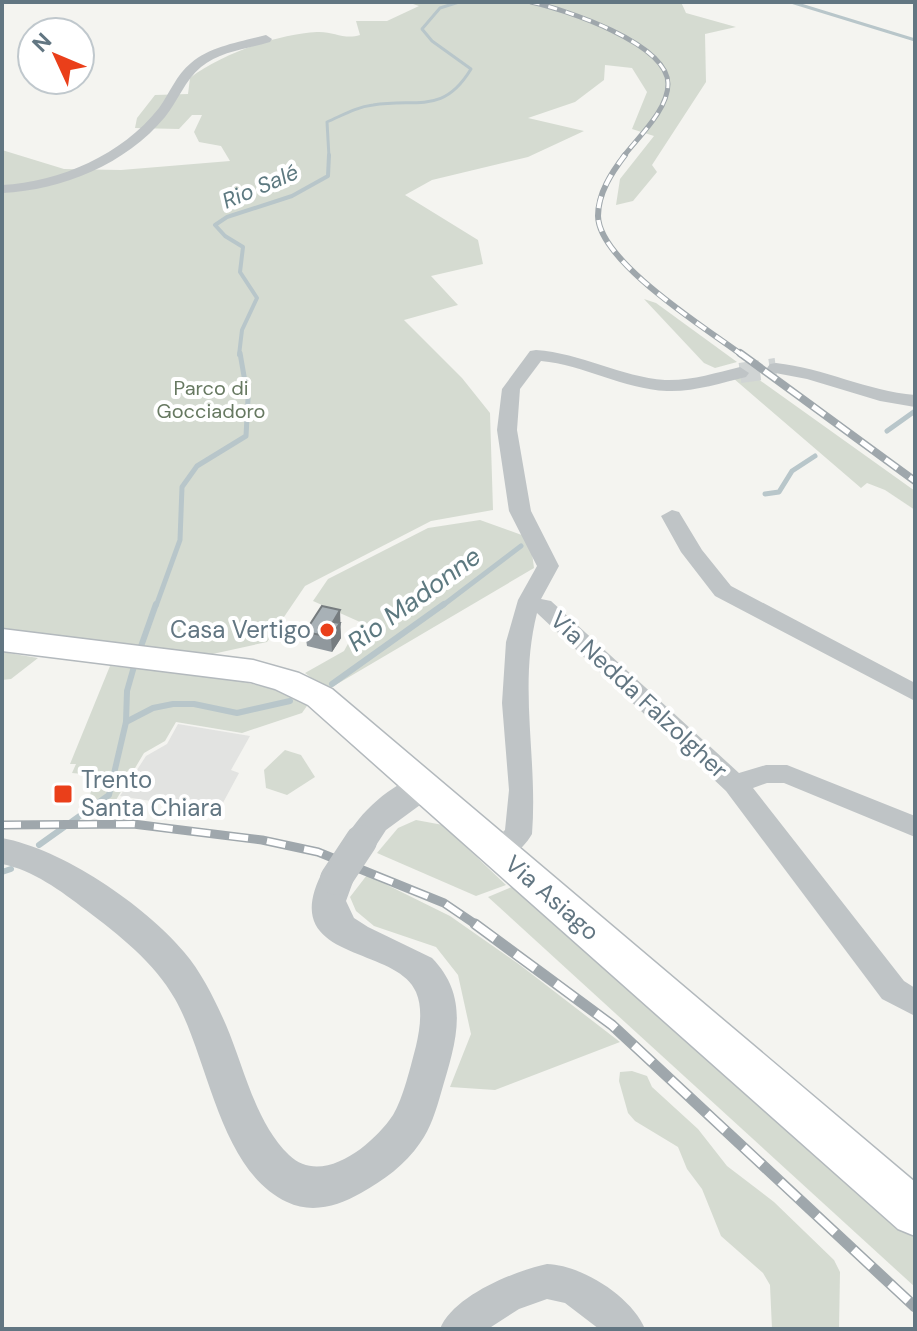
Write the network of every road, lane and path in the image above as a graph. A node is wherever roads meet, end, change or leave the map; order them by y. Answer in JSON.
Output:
{"nodes":[{"id":1,"x":266,"y":39,"type":"dead end"},
{"id":2,"x":2,"y":189,"type":"edge"},
{"id":3,"x":776,"y":368,"type":"tunnel mouth"},
{"id":4,"x":740,"y":373,"type":"tunnel mouth"},
{"id":5,"x":915,"y":401,"type":"edge"},
{"id":6,"x":672,"y":516,"type":"dead end"},
{"id":7,"x":543,"y":606,"type":"dead end"},
{"id":8,"x":15,"y":642,"type":"edge"},
{"id":9,"x":915,"y":693,"type":"edge"},
{"id":10,"x":735,"y":784,"type":"junction"},
{"id":11,"x":423,"y":786,"type":"junction"},
{"id":12,"x":915,"y":827,"type":"edge"},
{"id":13,"x":2,"y":851,"type":"edge"},
{"id":14,"x":497,"y":851,"type":"junction"},
{"id":15,"x":915,"y":1003,"type":"edge"},
{"id":16,"x":915,"y":1213,"type":"edge"},
{"id":17,"x":462,"y":1319,"type":"edge"},
{"id":18,"x":627,"y":1329,"type":"edge"}],
"edges":[{"from":1,"to":2,"type":"street"},
{"from":3,"to":5,"type":"street"},
{"from":4,"to":14,"type":"street"},
{"from":6,"to":9,"type":"street"},
{"from":7,"to":10,"type":"street","name":"Via Nedda Falzolgher"},
{"from":8,"to":11,"type":"main road","name":"Via Asiago"},
{"from":10,"to":12,"type":"street","name":"Via Nedda Falzolgher"},
{"from":10,"to":15,"type":"street","name":"Via Nedda Falzolgher"},
{"from":11,"to":13,"type":"street","bridge":true},
{"from":11,"to":14,"type":"main road","name":"Via Asiago"},
{"from":14,"to":16,"type":"main road","name":"Via Asiago"},
{"from":17,"to":18,"type":"street"}]}
